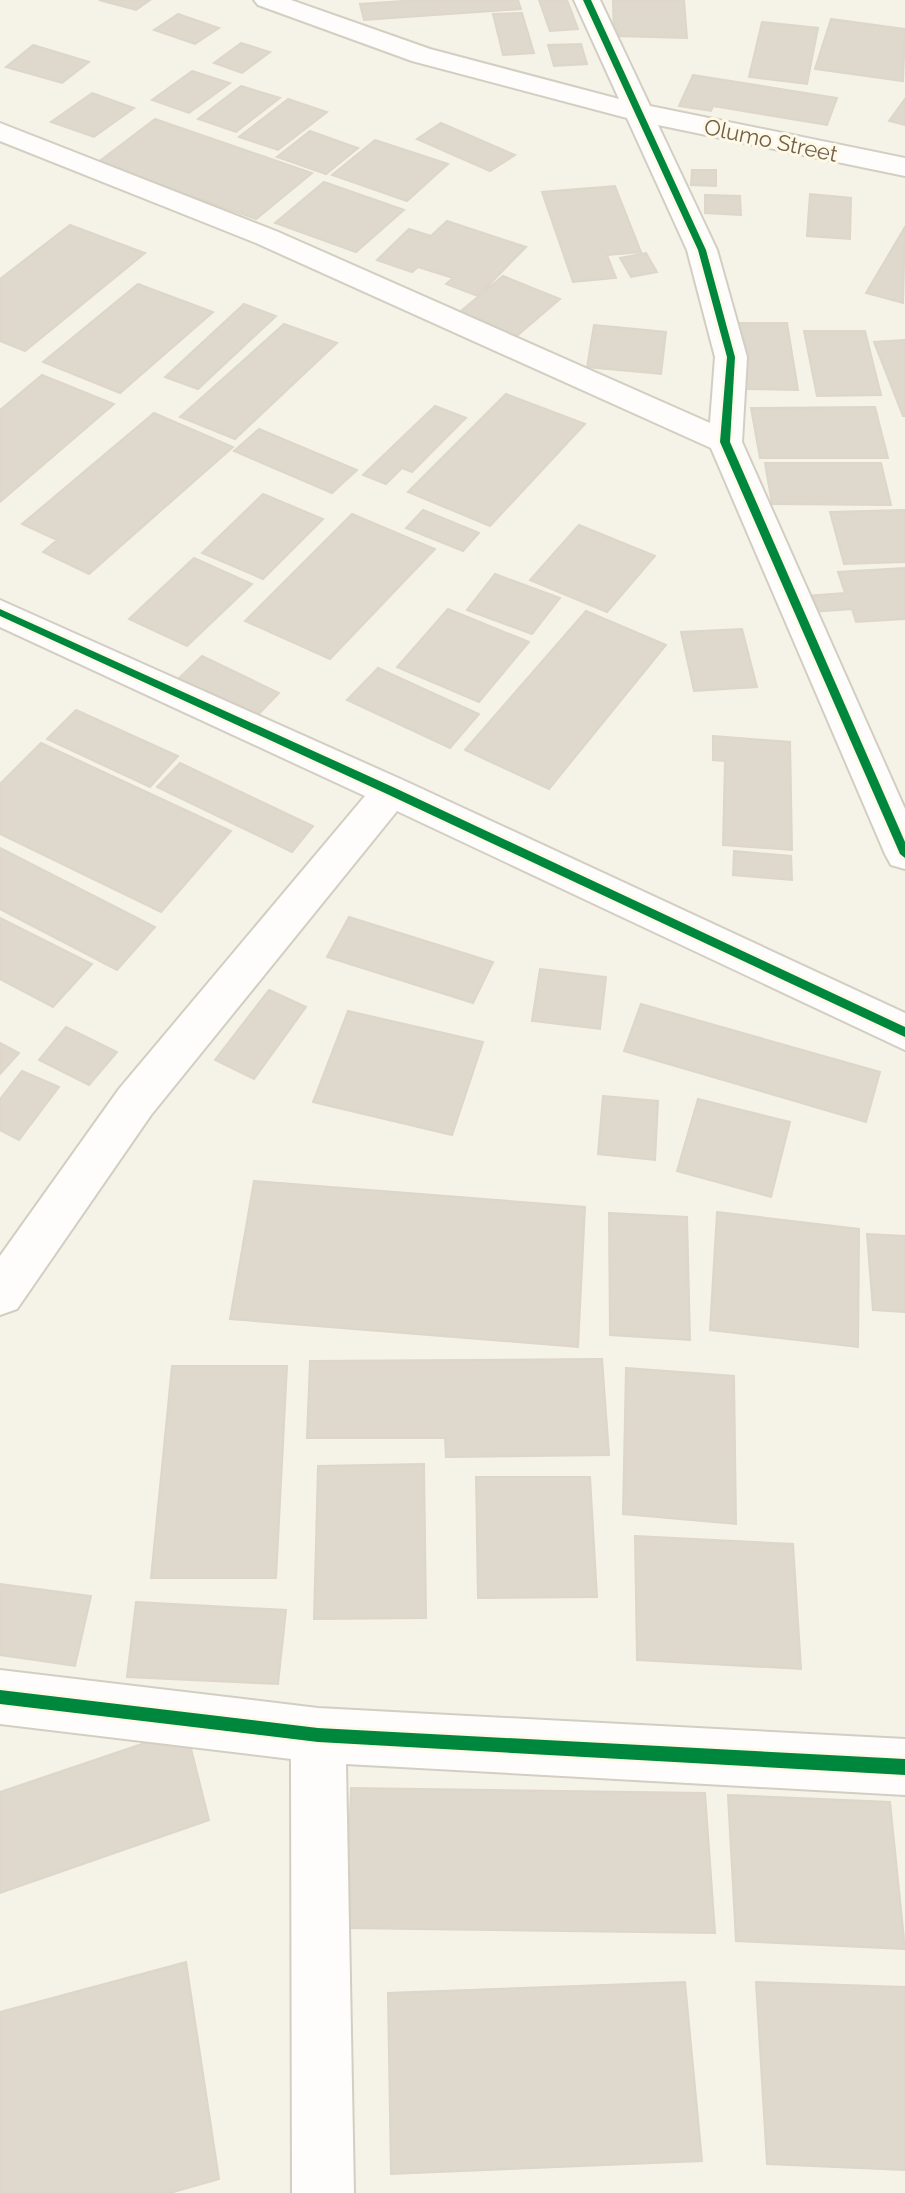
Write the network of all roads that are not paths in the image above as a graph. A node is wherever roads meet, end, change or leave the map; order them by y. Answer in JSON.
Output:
{"nodes":[{"id":1,"x":267,"y":0,"type":"edge"},
{"id":2,"x":587,"y":0,"type":"edge"},
{"id":3,"x":637,"y":112,"type":"junction"},
{"id":4,"x":0,"y":131,"type":"edge"},
{"id":5,"x":905,"y":167,"type":"edge"},
{"id":6,"x":725,"y":442,"type":"junction"},
{"id":7,"x":0,"y":612,"type":"edge"},
{"id":8,"x":391,"y":791,"type":"junction"},
{"id":9,"x":905,"y":854,"type":"edge"},
{"id":10,"x":905,"y":1032,"type":"edge"},
{"id":11,"x":0,"y":1294,"type":"edge"},
{"id":12,"x":0,"y":1697,"type":"edge"},
{"id":13,"x":318,"y":1735,"type":"junction"},
{"id":14,"x":905,"y":1767,"type":"edge"},
{"id":15,"x":323,"y":2193,"type":"edge"}],
"edges":[{"from":1,"to":3,"type":"street","name":"Olumo Street"},
{"from":2,"to":3,"type":"street"},
{"from":3,"to":5,"type":"street","name":"Olumo Street"},
{"from":3,"to":6,"type":"street"},
{"from":4,"to":6,"type":"street"},
{"from":6,"to":9,"type":"street"},
{"from":7,"to":8,"type":"street"},
{"from":8,"to":10,"type":"street"},
{"from":8,"to":11,"type":"street"},
{"from":12,"to":13,"type":"street"},
{"from":13,"to":14,"type":"street"},
{"from":13,"to":15,"type":"street"}]}
